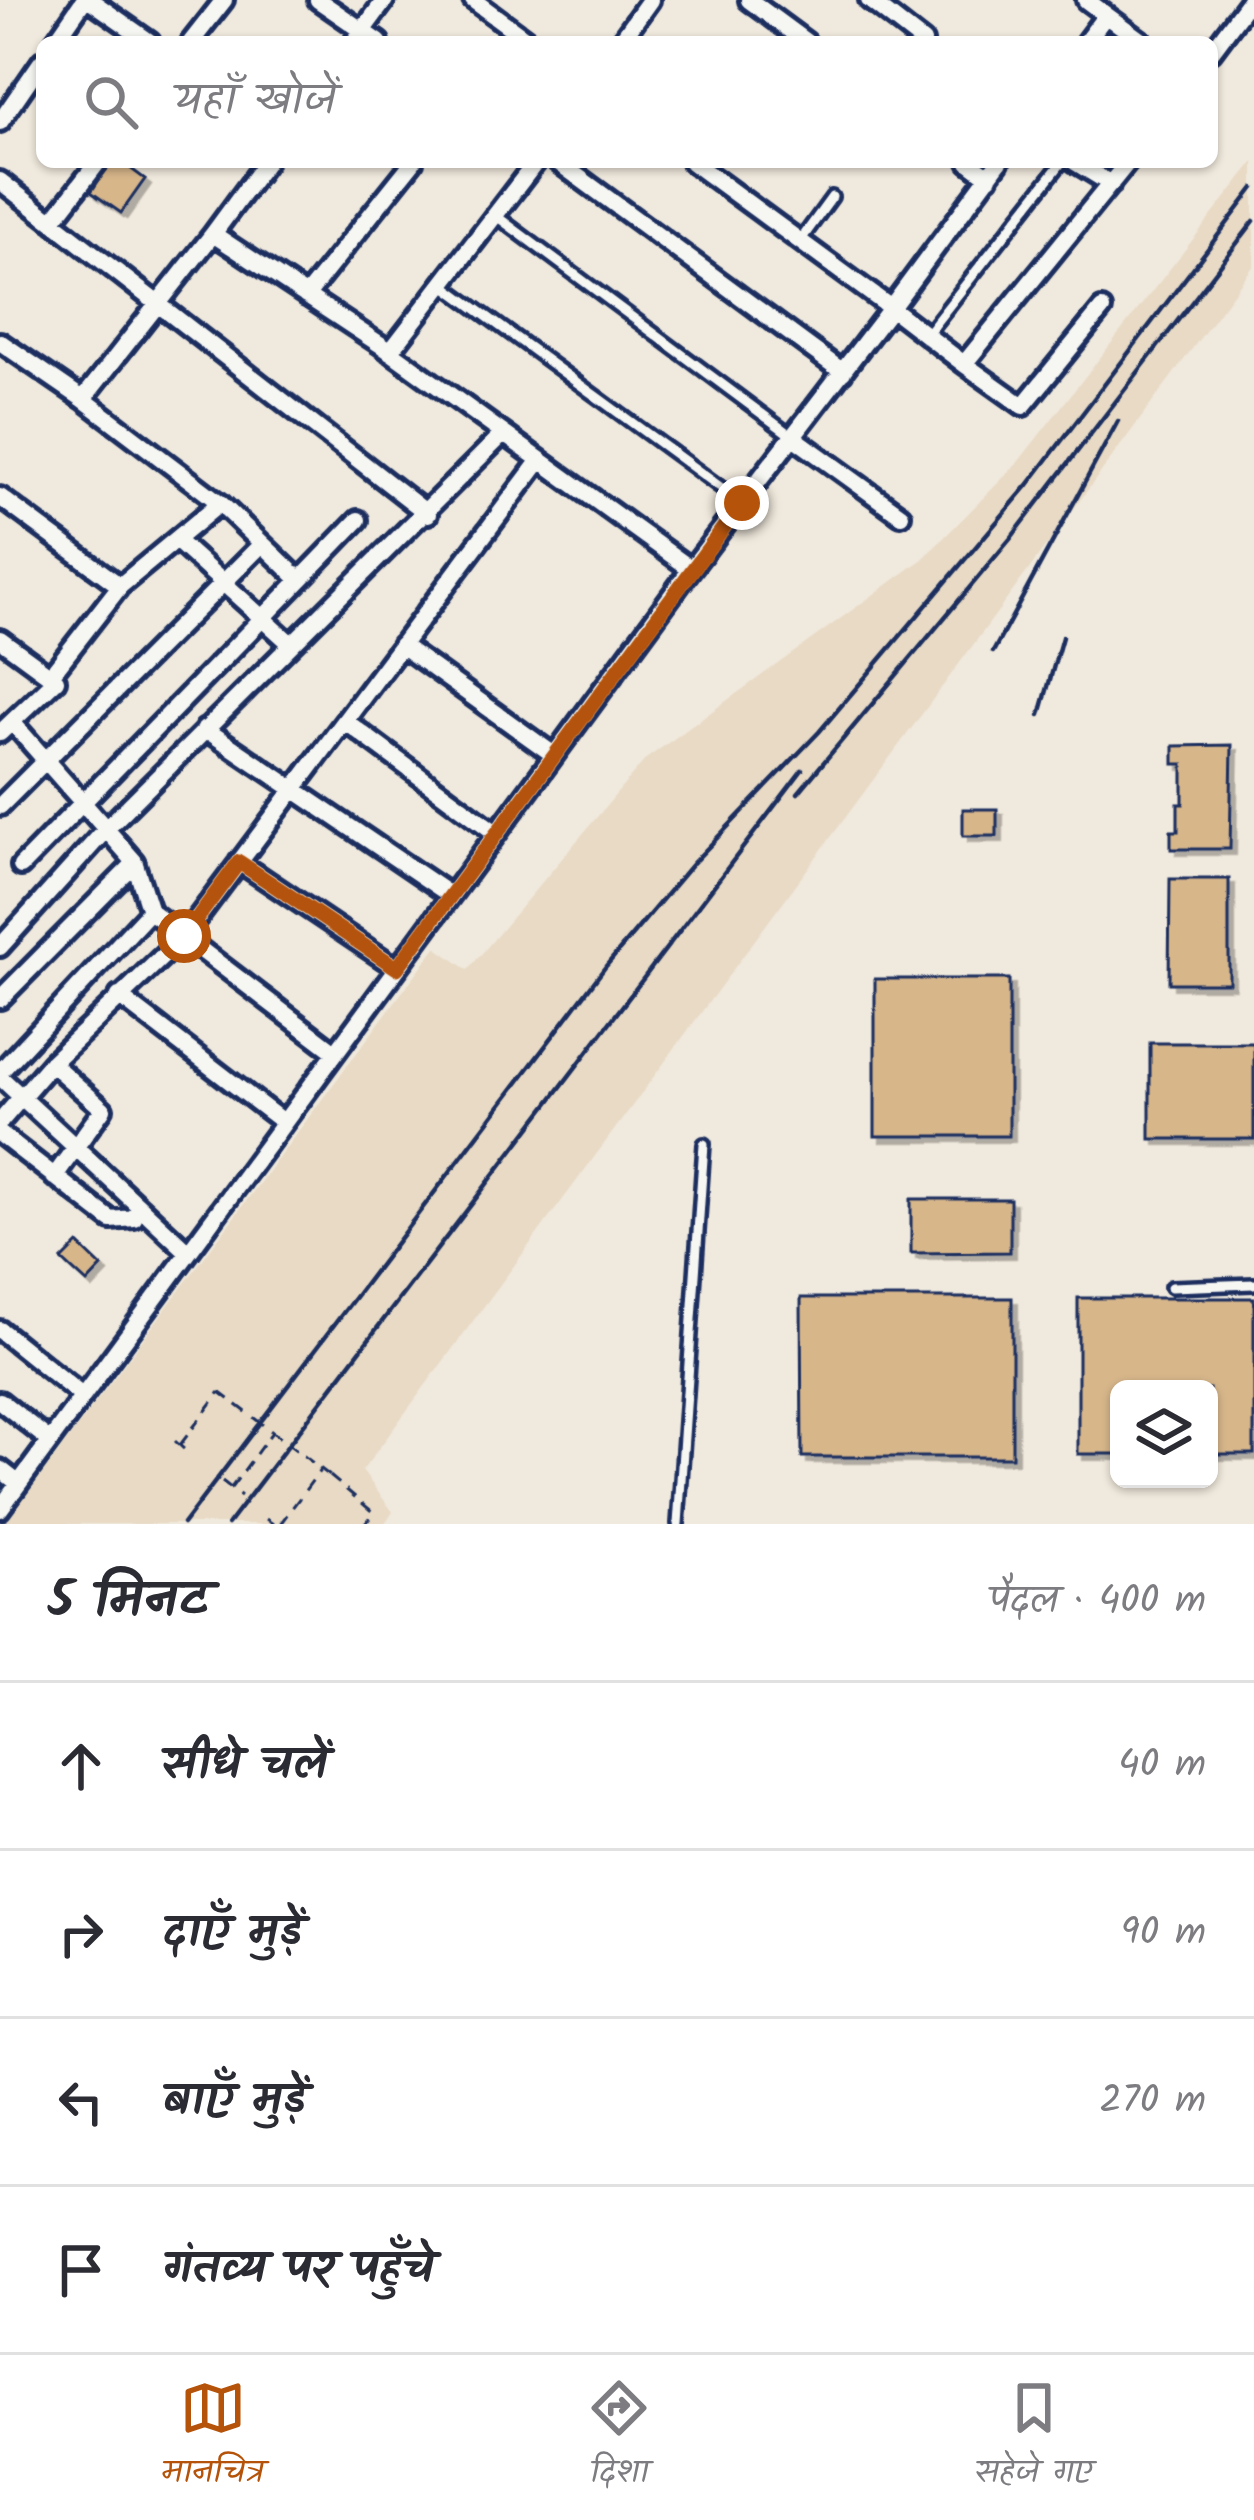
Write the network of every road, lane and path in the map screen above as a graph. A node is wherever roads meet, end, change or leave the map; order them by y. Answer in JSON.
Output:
{"nodes":[{"id":1,"x":87,"y":0,"type":"edge"},
{"id":2,"x":224,"y":0,"type":"edge"},
{"id":3,"x":318,"y":0,"type":"edge"},
{"id":4,"x":385,"y":0,"type":"edge"},
{"id":5,"x":472,"y":0,"type":"edge"},
{"id":6,"x":650,"y":0,"type":"edge"},
{"id":7,"x":748,"y":0,"type":"edge"},
{"id":8,"x":869,"y":0,"type":"edge"},
{"id":9,"x":1087,"y":0,"type":"edge"},
{"id":10,"x":1250,"y":0,"type":"edge"},
{"id":11,"x":1106,"y":15,"type":"junction"},
{"id":12,"x":506,"y":35,"type":"edge"},
{"id":13,"x":60,"y":36,"type":"edge"},
{"id":14,"x":141,"y":36,"type":"edge"},
{"id":15,"x":195,"y":36,"type":"edge"},
{"id":16,"x":356,"y":36,"type":"edge"},
{"id":17,"x":358,"y":36,"type":"edge"},
{"id":18,"x":624,"y":36,"type":"edge"},
{"id":19,"x":798,"y":36,"type":"edge"},
{"id":20,"x":915,"y":36,"type":"edge"},
{"id":21,"x":1091,"y":36,"type":"edge"},
{"id":22,"x":1135,"y":36,"type":"edge"},
{"id":23,"x":1218,"y":43,"type":"edge"},
{"id":24,"x":36,"y":70,"type":"edge"},
{"id":25,"x":0,"y":122,"type":"edge"},
{"id":26,"x":93,"y":168,"type":"edge"},
{"id":27,"x":262,"y":168,"type":"edge"},
{"id":28,"x":408,"y":168,"type":"edge"},
{"id":29,"x":531,"y":168,"type":"edge"},
{"id":30,"x":566,"y":168,"type":"edge"},
{"id":31,"x":700,"y":168,"type":"edge"},
{"id":32,"x":1057,"y":168,"type":"edge"},
{"id":33,"x":1086,"y":168,"type":"edge"},
{"id":34,"x":1123,"y":168,"type":"edge"},
{"id":35,"x":994,"y":169,"type":"edge"},
{"id":36,"x":0,"y":181,"type":"edge"},
{"id":37,"x":1111,"y":184,"type":"junction"},
{"id":38,"x":832,"y":197,"type":"dead end"},
{"id":39,"x":495,"y":215,"type":"junction"},
{"id":40,"x":54,"y":220,"type":"junction"},
{"id":41,"x":213,"y":235,"type":"junction"},
{"id":42,"x":800,"y":241,"type":"junction"},
{"id":43,"x":441,"y":283,"type":"junction"},
{"id":44,"x":306,"y":296,"type":"junction"},
{"id":45,"x":158,"y":304,"type":"junction"},
{"id":46,"x":890,"y":308,"type":"junction"},
{"id":47,"x":1102,"y":309,"type":"dead end"},
{"id":48,"x":926,"y":335,"type":"junction"},
{"id":49,"x":0,"y":342,"type":"edge"},
{"id":50,"x":390,"y":352,"type":"junction"},
{"id":51,"x":964,"y":364,"type":"junction"},
{"id":52,"x":843,"y":372,"type":"junction"},
{"id":53,"x":83,"y":399,"type":"junction"},
{"id":54,"x":503,"y":434,"type":"junction"},
{"id":55,"x":793,"y":437,"type":"junction"},
{"id":56,"x":540,"y":460,"type":"junction"},
{"id":57,"x":0,"y":497,"type":"edge"},
{"id":58,"x":220,"y":503,"type":"junction"},
{"id":59,"x":742,"y":503,"type":"junction"},
{"id":60,"x":428,"y":514,"type":"junction"},
{"id":61,"x":901,"y":515,"type":"dead end"},
{"id":62,"x":358,"y":520,"type":"dead end"},
{"id":63,"x":176,"y":540,"type":"junction"},
{"id":64,"x":259,"y":547,"type":"junction"},
{"id":65,"x":691,"y":569,"type":"junction"},
{"id":66,"x":300,"y":580,"type":"junction"},
{"id":67,"x":224,"y":583,"type":"junction"},
{"id":68,"x":120,"y":586,"type":"junction"},
{"id":69,"x":262,"y":620,"type":"junction"},
{"id":70,"x":0,"y":639,"type":"edge"},
{"id":71,"x":291,"y":644,"type":"junction"},
{"id":72,"x":401,"y":645,"type":"junction"},
{"id":73,"x":50,"y":676,"type":"junction"},
{"id":74,"x":344,"y":721,"type":"junction"},
{"id":75,"x":6,"y":728,"type":"edge"},
{"id":76,"x":205,"y":729,"type":"junction"},
{"id":77,"x":554,"y":755,"type":"junction"},
{"id":78,"x":45,"y":760,"type":"junction"},
{"id":79,"x":294,"y":789,"type":"junction"},
{"id":80,"x":82,"y":803,"type":"junction"},
{"id":81,"x":0,"y":806,"type":"edge"},
{"id":82,"x":108,"y":827,"type":"junction"},
{"id":83,"x":496,"y":833,"type":"junction"},
{"id":84,"x":239,"y":862,"type":"junction"},
{"id":85,"x":134,"y":863,"type":"junction"},
{"id":86,"x":21,"y":866,"type":"dead end"},
{"id":87,"x":450,"y":896,"type":"junction"},
{"id":88,"x":150,"y":911,"type":"junction"},
{"id":89,"x":184,"y":936,"type":"junction"},
{"id":90,"x":0,"y":947,"type":"edge"},
{"id":91,"x":397,"y":968,"type":"junction"},
{"id":92,"x":119,"y":996,"type":"junction"},
{"id":93,"x":0,"y":999,"type":"edge"},
{"id":94,"x":335,"y":1052,"type":"junction"},
{"id":95,"x":51,"y":1063,"type":"junction"},
{"id":96,"x":0,"y":1075,"type":"edge"},
{"id":97,"x":20,"y":1098,"type":"junction"},
{"id":98,"x":0,"y":1122,"type":"edge"},
{"id":99,"x":283,"y":1122,"type":"junction"},
{"id":100,"x":0,"y":1134,"type":"edge"},
{"id":101,"x":704,"y":1144,"type":"dead end"},
{"id":102,"x":80,"y":1146,"type":"junction"},
{"id":103,"x":55,"y":1177,"type":"junction"},
{"id":104,"x":140,"y":1207,"type":"junction"},
{"id":105,"x":188,"y":1252,"type":"junction"},
{"id":106,"x":1254,"y":1284,"type":"edge"},
{"id":107,"x":1171,"y":1287,"type":"dead end"},
{"id":108,"x":0,"y":1330,"type":"edge"},
{"id":109,"x":82,"y":1396,"type":"junction"},
{"id":110,"x":0,"y":1401,"type":"edge"},
{"id":111,"x":272,"y":1432,"type":"junction"},
{"id":112,"x":49,"y":1440,"type":"junction"},
{"id":113,"x":180,"y":1445,"type":"dead end"},
{"id":114,"x":0,"y":1469,"type":"edge"},
{"id":115,"x":321,"y":1469,"type":"junction"},
{"id":116,"x":222,"y":1481,"type":"dead end"},
{"id":117,"x":18,"y":1483,"type":"junction"},
{"id":118,"x":230,"y":1488,"type":"junction"},
{"id":119,"x":241,"y":1496,"type":"dead end"},
{"id":120,"x":0,"y":1509,"type":"edge"},
{"id":121,"x":266,"y":1519,"type":"dead end"},
{"id":122,"x":276,"y":1524,"type":"edge"},
{"id":123,"x":365,"y":1524,"type":"edge"},
{"id":124,"x":678,"y":1524,"type":"edge"}],
"edges":[{"from":1,"to":13,"type":"street"},
{"from":1,"to":14,"type":"street"},
{"from":2,"to":15,"type":"street"},
{"from":3,"to":16,"type":"street"},
{"from":4,"to":17,"type":"street"},
{"from":5,"to":12,"type":"street"},
{"from":6,"to":18,"type":"street"},
{"from":7,"to":19,"type":"street"},
{"from":8,"to":20,"type":"street"},
{"from":9,"to":11,"type":"street"},
{"from":10,"to":23,"type":"street"},
{"from":11,"to":21,"type":"street"},
{"from":11,"to":22,"type":"street"},
{"from":24,"to":25,"type":"street"},
{"from":26,"to":40,"type":"street"},
{"from":27,"to":41,"type":"street"},
{"from":28,"to":44,"type":"street"},
{"from":29,"to":39,"type":"street"},
{"from":30,"to":52,"type":"street"},
{"from":31,"to":42,"type":"street"},
{"from":32,"to":48,"type":"lane"},
{"from":33,"to":37,"type":"street"},
{"from":34,"to":37,"type":"street"},
{"from":35,"to":46,"type":"street"},
{"from":36,"to":40,"type":"street"},
{"from":37,"to":51,"type":"street"},
{"from":38,"to":42,"type":"lane"},
{"from":39,"to":43,"type":"street"},
{"from":39,"to":55,"type":"lane"},
{"from":40,"to":45,"type":"street"},
{"from":41,"to":44,"type":"street"},
{"from":41,"to":45,"type":"street"},
{"from":42,"to":46,"type":"street"},
{"from":43,"to":50,"type":"street"},
{"from":43,"to":59,"type":"lane"},
{"from":44,"to":50,"type":"street"},
{"from":45,"to":53,"type":"street"},
{"from":45,"to":60,"type":"street"},
{"from":46,"to":48,"type":"street"},
{"from":46,"to":52,"type":"street"},
{"from":47,"to":51,"type":"street"},
{"from":48,"to":51,"type":"street"},
{"from":49,"to":53,"type":"street"},
{"from":50,"to":54,"type":"street"},
{"from":52,"to":55,"type":"street"},
{"from":53,"to":58,"type":"street"},
{"from":54,"to":56,"type":"street"},
{"from":54,"to":60,"type":"street"},
{"from":55,"to":59,"type":"street"},
{"from":55,"to":61,"type":"street"},
{"from":56,"to":65,"type":"street"},
{"from":56,"to":72,"type":"street"},
{"from":57,"to":68,"type":"street"},
{"from":58,"to":63,"type":"street"},
{"from":58,"to":64,"type":"street"},
{"from":59,"to":65,"type":"street"},
{"from":60,"to":71,"type":"street"},
{"from":62,"to":66,"type":"street"},
{"from":63,"to":67,"type":"street"},
{"from":63,"to":68,"type":"street"},
{"from":64,"to":66,"type":"street"},
{"from":64,"to":67,"type":"street"},
{"from":65,"to":77,"type":"street"},
{"from":66,"to":69,"type":"street"},
{"from":67,"to":69,"type":"street"},
{"from":67,"to":78,"type":"street"},
{"from":68,"to":73,"type":"street"},
{"from":69,"to":71,"type":"street"},
{"from":69,"to":80,"type":"street"},
{"from":70,"to":73,"type":"street"},
{"from":71,"to":76,"type":"street"},
{"from":72,"to":74,"type":"street"},
{"from":72,"to":77,"type":"street"},
{"from":73,"to":75,"type":"street"},
{"from":74,"to":79,"type":"street"},
{"from":74,"to":83,"type":"street"},
{"from":75,"to":78,"type":"street"},
{"from":76,"to":79,"type":"street"},
{"from":76,"to":82,"type":"street"},
{"from":77,"to":83,"type":"street"},
{"from":78,"to":80,"type":"street"},
{"from":78,"to":81,"type":"street"},
{"from":79,"to":84,"type":"street"},
{"from":79,"to":87,"type":"street"},
{"from":80,"to":82,"type":"street"},
{"from":80,"to":86,"type":"street"},
{"from":82,"to":85,"type":"street"},
{"from":82,"to":90,"type":"street"},
{"from":83,"to":87,"type":"street"},
{"from":84,"to":89,"type":"street"},
{"from":84,"to":91,"type":"street"},
{"from":85,"to":88,"type":"street"},
{"from":85,"to":93,"type":"street"},
{"from":87,"to":91,"type":"street"},
{"from":88,"to":89,"type":"street"},
{"from":88,"to":96,"type":"street"},
{"from":89,"to":92,"type":"street"},
{"from":89,"to":94,"type":"street"},
{"from":91,"to":94,"type":"street"},
{"from":92,"to":95,"type":"street"},
{"from":92,"to":99,"type":"street"},
{"from":94,"to":99,"type":"street"},
{"from":95,"to":97,"type":"street"},
{"from":95,"to":102,"type":"street"},
{"from":96,"to":97,"type":"street"},
{"from":97,"to":98,"type":"street"},
{"from":97,"to":102,"type":"street"},
{"from":99,"to":105,"type":"street"},
{"from":100,"to":103,"type":"street"},
{"from":101,"to":124,"type":"lane"},
{"from":102,"to":103,"type":"street"},
{"from":102,"to":104,"type":"street"},
{"from":103,"to":104,"type":"street"},
{"from":104,"to":105,"type":"street"},
{"from":105,"to":109,"type":"street"},
{"from":106,"to":107,"type":"lane"},
{"from":108,"to":109,"type":"street"},
{"from":109,"to":112,"type":"street"},
{"from":110,"to":112,"type":"street"},
{"from":111,"to":113,"type":"path","bridge":true},
{"from":111,"to":115,"type":"path","bridge":true},
{"from":111,"to":118,"type":"path"},
{"from":112,"to":117,"type":"street"},
{"from":114,"to":117,"type":"street"},
{"from":115,"to":122,"type":"path"},
{"from":115,"to":123,"type":"path"},
{"from":116,"to":118,"type":"path"},
{"from":117,"to":120,"type":"street"},
{"from":118,"to":119,"type":"path"},
{"from":121,"to":122,"type":"path"}]}
